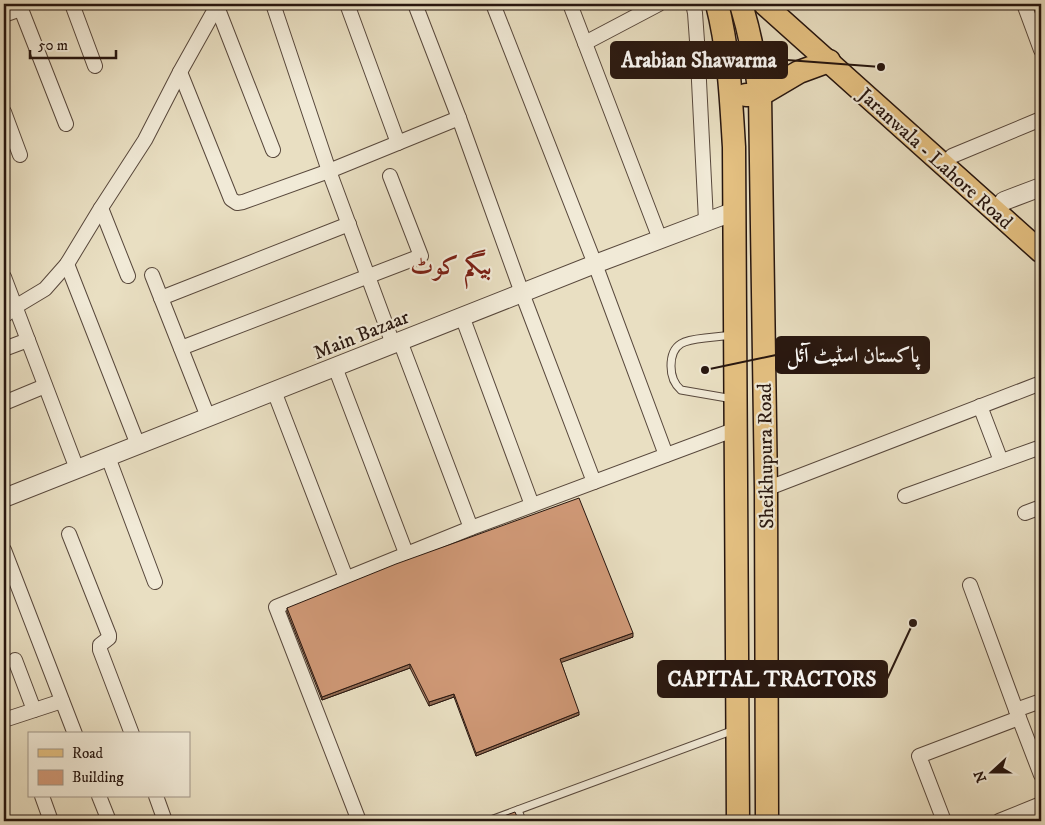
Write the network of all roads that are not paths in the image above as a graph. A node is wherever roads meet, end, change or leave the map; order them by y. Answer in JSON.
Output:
{"nodes":[{"id":1,"x":72,"y":4,"type":"edge"},
{"id":2,"x":217,"y":4,"type":"edge"},
{"id":3,"x":273,"y":4,"type":"edge"},
{"id":4,"x":347,"y":4,"type":"edge"},
{"id":5,"x":415,"y":4,"type":"edge"},
{"id":6,"x":493,"y":4,"type":"edge"},
{"id":7,"x":570,"y":4,"type":"edge"},
{"id":8,"x":659,"y":4,"type":"edge"},
{"id":9,"x":693,"y":4,"type":"edge"},
{"id":10,"x":717,"y":4,"type":"edge"},
{"id":11,"x":742,"y":4,"type":"edge"},
{"id":12,"x":764,"y":4,"type":"edge"},
{"id":13,"x":782,"y":4,"type":"edge"},
{"id":14,"x":1024,"y":4,"type":"edge"},
{"id":15,"x":20,"y":6,"type":"edge"},
{"id":16,"x":4,"y":15,"type":"edge"},
{"id":17,"x":585,"y":43,"type":"junction"},
{"id":18,"x":1041,"y":50,"type":"edge"},
{"id":19,"x":829,"y":61,"type":"junction"},
{"id":20,"x":95,"y":66,"type":"dead end"},
{"id":21,"x":180,"y":72,"type":"junction"},
{"id":22,"x":730,"y":95,"type":"junction"},
{"id":23,"x":760,"y":95,"type":"junction"},
{"id":24,"x":4,"y":112,"type":"edge"},
{"id":25,"x":459,"y":118,"type":"junction"},
{"id":26,"x":1041,"y":119,"type":"edge"},
{"id":27,"x":66,"y":124,"type":"dead end"},
{"id":28,"x":398,"y":143,"type":"junction"},
{"id":29,"x":274,"y":150,"type":"dead end"},
{"id":30,"x":20,"y":154,"type":"dead end"},
{"id":31,"x":952,"y":156,"type":"junction"},
{"id":32,"x":329,"y":171,"type":"junction"},
{"id":33,"x":390,"y":176,"type":"dead end"},
{"id":34,"x":1041,"y":187,"type":"edge"},
{"id":35,"x":1004,"y":201,"type":"junction"},
{"id":36,"x":101,"y":208,"type":"junction"},
{"id":37,"x":735,"y":210,"type":"junction"},
{"id":38,"x":706,"y":221,"type":"junction"},
{"id":39,"x":349,"y":224,"type":"junction"},
{"id":40,"x":660,"y":239,"type":"junction"},
{"id":41,"x":1039,"y":241,"type":"edge"},
{"id":42,"x":67,"y":264,"type":"junction"},
{"id":43,"x":595,"y":264,"type":"junction"},
{"id":44,"x":152,"y":274,"type":"dead end"},
{"id":45,"x":128,"y":276,"type":"dead end"},
{"id":46,"x":368,"y":276,"type":"junction"},
{"id":47,"x":5,"y":283,"type":"edge"},
{"id":48,"x":522,"y":293,"type":"junction"},
{"id":49,"x":161,"y":298,"type":"junction"},
{"id":50,"x":15,"y":307,"type":"junction"},
{"id":51,"x":4,"y":316,"type":"edge"},
{"id":52,"x":462,"y":316,"type":"junction"},
{"id":53,"x":735,"y":335,"type":"junction"},
{"id":54,"x":28,"y":340,"type":"junction"},
{"id":55,"x":397,"y":342,"type":"junction"},
{"id":56,"x":181,"y":348,"type":"junction"},
{"id":57,"x":4,"y":349,"type":"edge"},
{"id":58,"x":335,"y":367,"type":"junction"},
{"id":59,"x":1041,"y":383,"type":"edge"},
{"id":60,"x":45,"y":386,"type":"junction"},
{"id":61,"x":274,"y":391,"type":"junction"},
{"id":62,"x":736,"y":400,"type":"junction"},
{"id":63,"x":4,"y":403,"type":"edge"},
{"id":64,"x":980,"y":406,"type":"junction"},
{"id":65,"x":208,"y":417,"type":"junction"},
{"id":66,"x":736,"y":429,"type":"junction"},
{"id":67,"x":138,"y":445,"type":"junction"},
{"id":68,"x":1041,"y":447,"type":"edge"},
{"id":69,"x":666,"y":456,"type":"junction"},
{"id":70,"x":108,"y":457,"type":"junction"},
{"id":71,"x":1001,"y":461,"type":"junction"},
{"id":72,"x":77,"y":469,"type":"junction"},
{"id":73,"x":594,"y":482,"type":"junction"},
{"id":74,"x":766,"y":489,"type":"junction"},
{"id":75,"x":905,"y":496,"type":"dead end"},
{"id":76,"x":4,"y":498,"type":"edge"},
{"id":77,"x":532,"y":505,"type":"junction"},
{"id":78,"x":1041,"y":507,"type":"edge"},
{"id":79,"x":1025,"y":513,"type":"dead end"},
{"id":80,"x":471,"y":528,"type":"junction"},
{"id":81,"x":69,"y":534,"type":"dead end"},
{"id":82,"x":4,"y":550,"type":"edge"},
{"id":83,"x":406,"y":553,"type":"junction"},
{"id":84,"x":346,"y":578,"type":"junction"},
{"id":85,"x":155,"y":582,"type":"dead end"},
{"id":86,"x":970,"y":584,"type":"dead end"},
{"id":87,"x":15,"y":660,"type":"dead end"},
{"id":88,"x":62,"y":701,"type":"junction"},
{"id":89,"x":1041,"y":701,"type":"edge"},
{"id":90,"x":34,"y":710,"type":"junction"},
{"id":91,"x":1017,"y":714,"type":"junction"},
{"id":92,"x":4,"y":720,"type":"edge"},
{"id":93,"x":738,"y":729,"type":"junction"},
{"id":94,"x":74,"y":732,"type":"edge"},
{"id":95,"x":131,"y":732,"type":"edge"},
{"id":96,"x":1041,"y":775,"type":"edge"},
{"id":97,"x":43,"y":798,"type":"edge"},
{"id":98,"x":101,"y":798,"type":"edge"},
{"id":99,"x":157,"y":798,"type":"edge"},
{"id":100,"x":1041,"y":804,"type":"edge"},
{"id":101,"x":518,"y":810,"type":"junction"},
{"id":102,"x":1041,"y":819,"type":"edge"},
{"id":103,"x":51,"y":821,"type":"edge"},
{"id":104,"x":109,"y":821,"type":"edge"},
{"id":105,"x":165,"y":821,"type":"edge"},
{"id":106,"x":359,"y":821,"type":"edge"},
{"id":107,"x":488,"y":821,"type":"edge"},
{"id":108,"x":522,"y":821,"type":"edge"},
{"id":109,"x":738,"y":821,"type":"edge"},
{"id":110,"x":767,"y":821,"type":"edge"},
{"id":111,"x":944,"y":821,"type":"edge"},
{"id":112,"x":999,"y":821,"type":"edge"},
{"id":113,"x":1036,"y":821,"type":"edge"}],
"edges":[{"from":1,"to":20,"type":"street"},
{"from":2,"to":21,"type":"street"},
{"from":2,"to":29,"type":"street"},
{"from":3,"to":32,"type":"street"},
{"from":4,"to":28,"type":"street"},
{"from":5,"to":25,"type":"street"},
{"from":6,"to":43,"type":"street"},
{"from":7,"to":17,"type":"street"},
{"from":8,"to":17,"type":"street"},
{"from":9,"to":38,"type":"street"},
{"from":10,"to":22,"type":"highway","name":"Sheikhupura Road"},
{"from":11,"to":23,"type":"highway","name":"Sheikhupura Road"},
{"from":12,"to":19,"type":"main road","name":"Jaranwala - Lahore Road"},
{"from":13,"to":31,"type":"main road","name":"Jaranwala - Lahore Road"},
{"from":14,"to":18,"type":"street"},
{"from":15,"to":16,"type":"street"},
{"from":15,"to":27,"type":"street"},
{"from":17,"to":40,"type":"street"},
{"from":19,"to":23,"type":"highway"},
{"from":19,"to":41,"type":"main road","name":"Jaranwala - Lahore Road"},
{"from":21,"to":32,"type":"street"},
{"from":21,"to":36,"type":"street"},
{"from":22,"to":23,"type":"highway"},
{"from":22,"to":37,"type":"highway","name":"Sheikhupura Road"},
{"from":23,"to":74,"type":"highway","name":"Sheikhupura Road"},
{"from":24,"to":30,"type":"street"},
{"from":25,"to":28,"type":"street"},
{"from":25,"to":48,"type":"street"},
{"from":26,"to":31,"type":"street"},
{"from":28,"to":32,"type":"street"},
{"from":31,"to":35,"type":"main road","name":"Jaranwala - Lahore Road"},
{"from":32,"to":39,"type":"street"},
{"from":33,"to":46,"type":"street"},
{"from":34,"to":35,"type":"street"},
{"from":35,"to":41,"type":"main road","name":"Jaranwala - Lahore Road"},
{"from":36,"to":42,"type":"street"},
{"from":36,"to":45,"type":"street"},
{"from":37,"to":38,"type":"street","name":"Main Bazaar"},
{"from":37,"to":53,"type":"highway","name":"Sheikhupura Road"},
{"from":38,"to":40,"type":"street","name":"Main Bazaar"},
{"from":39,"to":46,"type":"street"},
{"from":39,"to":49,"type":"street"},
{"from":40,"to":43,"type":"street","name":"Main Bazaar"},
{"from":42,"to":50,"type":"street"},
{"from":42,"to":67,"type":"street"},
{"from":43,"to":48,"type":"street","name":"Main Bazaar"},
{"from":43,"to":69,"type":"street"},
{"from":44,"to":49,"type":"street"},
{"from":46,"to":55,"type":"street"},
{"from":46,"to":56,"type":"street"},
{"from":47,"to":50,"type":"street"},
{"from":48,"to":52,"type":"street","name":"Main Bazaar"},
{"from":48,"to":73,"type":"street"},
{"from":49,"to":56,"type":"street"},
{"from":50,"to":51,"type":"street"},
{"from":50,"to":54,"type":"street"},
{"from":52,"to":55,"type":"street","name":"Main Bazaar"},
{"from":52,"to":77,"type":"street"},
{"from":53,"to":62,"type":"highway","name":"Sheikhupura Road"},
{"from":53,"to":62,"type":"lane"},
{"from":54,"to":57,"type":"street"},
{"from":54,"to":60,"type":"street"},
{"from":55,"to":58,"type":"street","name":"Main Bazaar"},
{"from":55,"to":80,"type":"street"},
{"from":56,"to":65,"type":"street"},
{"from":58,"to":61,"type":"street","name":"Main Bazaar"},
{"from":58,"to":83,"type":"street"},
{"from":59,"to":64,"type":"street"},
{"from":60,"to":63,"type":"street"},
{"from":60,"to":72,"type":"street"},
{"from":61,"to":65,"type":"street","name":"Main Bazaar"},
{"from":61,"to":84,"type":"street"},
{"from":62,"to":66,"type":"highway","name":"Sheikhupura Road"},
{"from":64,"to":71,"type":"street"},
{"from":64,"to":74,"type":"street"},
{"from":65,"to":67,"type":"street","name":"Main Bazaar"},
{"from":66,"to":69,"type":"street"},
{"from":66,"to":93,"type":"highway","name":"Sheikhupura Road"},
{"from":67,"to":70,"type":"street","name":"Main Bazaar"},
{"from":68,"to":71,"type":"street"},
{"from":69,"to":73,"type":"street"},
{"from":70,"to":72,"type":"street","name":"Main Bazaar"},
{"from":70,"to":85,"type":"street"},
{"from":71,"to":75,"type":"street"},
{"from":72,"to":76,"type":"street","name":"Main Bazaar"},
{"from":73,"to":77,"type":"street"},
{"from":74,"to":110,"type":"highway","name":"Sheikhupura Road"},
{"from":77,"to":80,"type":"street"},
{"from":78,"to":79,"type":"street"},
{"from":80,"to":83,"type":"street"},
{"from":81,"to":95,"type":"street"},
{"from":82,"to":88,"type":"street"},
{"from":83,"to":84,"type":"street"},
{"from":84,"to":106,"type":"street"},
{"from":86,"to":91,"type":"street"},
{"from":87,"to":90,"type":"street"},
{"from":88,"to":90,"type":"street"},
{"from":88,"to":94,"type":"street"},
{"from":89,"to":91,"type":"street"},
{"from":90,"to":92,"type":"street"},
{"from":91,"to":96,"type":"street"},
{"from":91,"to":111,"type":"street"},
{"from":93,"to":101,"type":"lane"},
{"from":93,"to":109,"type":"highway","name":"Sheikhupura Road"},
{"from":97,"to":103,"type":"street"},
{"from":98,"to":104,"type":"street"},
{"from":99,"to":105,"type":"street"},
{"from":100,"to":112,"type":"street"},
{"from":101,"to":107,"type":"lane"},
{"from":101,"to":108,"type":"lane"},
{"from":102,"to":113,"type":"street"}]}
